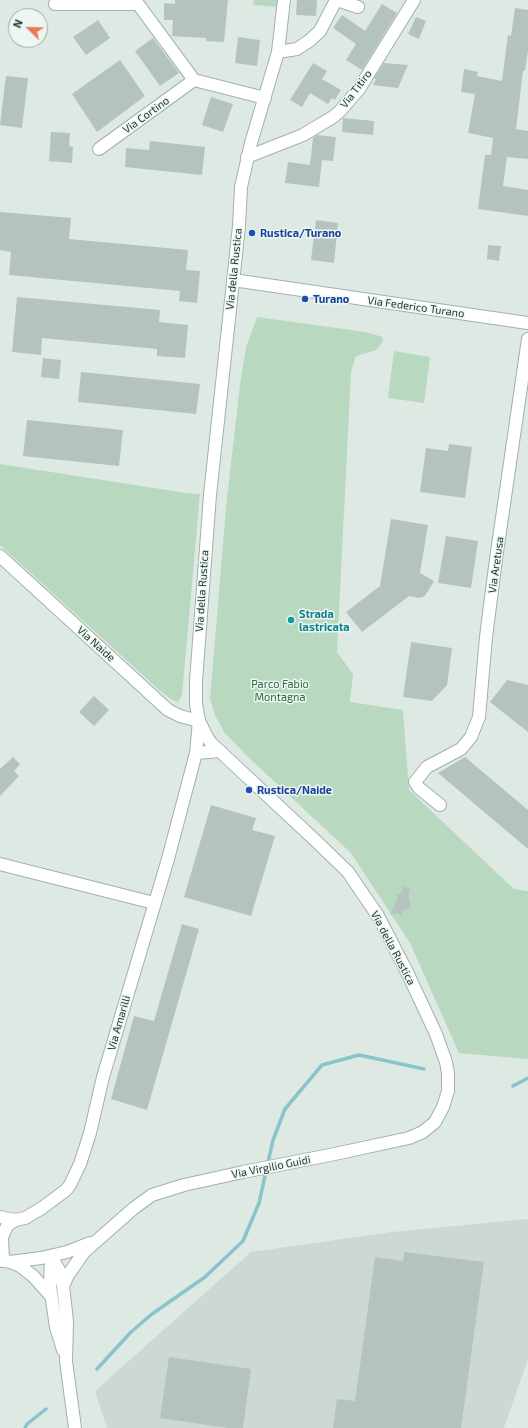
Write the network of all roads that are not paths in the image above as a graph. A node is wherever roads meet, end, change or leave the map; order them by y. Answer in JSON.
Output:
{"nodes":[{"id":1,"x":284,"y":0,"type":"edge"},
{"id":2,"x":337,"y":0,"type":"edge"},
{"id":3,"x":414,"y":0,"type":"edge"},
{"id":4,"x":55,"y":4,"type":"dead end"},
{"id":5,"x":358,"y":7,"type":"dead end"},
{"id":6,"x":278,"y":52,"type":"junction"},
{"id":7,"x":194,"y":80,"type":"junction"},
{"id":8,"x":265,"y":98,"type":"junction"},
{"id":9,"x":98,"y":149,"type":"dead end"},
{"id":10,"x":247,"y":158,"type":"junction"},
{"id":11,"x":233,"y":280,"type":"junction"},
{"id":12,"x":528,"y":323,"type":"edge"},
{"id":13,"x":528,"y":339,"type":"edge"},
{"id":14,"x":0,"y":556,"type":"edge"},
{"id":15,"x":199,"y":721,"type":"junction"},
{"id":16,"x":220,"y":751,"type":"junction"},
{"id":17,"x":196,"y":753,"type":"junction"},
{"id":18,"x":440,"y":805,"type":"dead end"},
{"id":19,"x":0,"y":864,"type":"edge"},
{"id":20,"x":154,"y":903,"type":"junction"},
{"id":21,"x":445,"y":1102,"type":"joint"},
{"id":22,"x":0,"y":1216,"type":"edge"},
{"id":23,"x":15,"y":1220,"type":"junction"},
{"id":24,"x":0,"y":1225,"type":"edge"},
{"id":25,"x":2,"y":1237,"type":"junction"},
{"id":26,"x":97,"y":1240,"type":"junction"},
{"id":27,"x":51,"y":1256,"type":"junction"},
{"id":28,"x":5,"y":1261,"type":"edge"},
{"id":29,"x":63,"y":1286,"type":"junction"},
{"id":30,"x":51,"y":1296,"type":"junction"},
{"id":31,"x":66,"y":1361,"type":"junction"},
{"id":32,"x":75,"y":1428,"type":"edge"}],
"edges":[{"from":1,"to":6,"type":"street","name":"Via della Rustica"},
{"from":2,"to":5,"type":"street"},
{"from":2,"to":6,"type":"street"},
{"from":3,"to":10,"type":"street","name":"Via Titiro"},
{"from":4,"to":7,"type":"street"},
{"from":6,"to":8,"type":"street","name":"Via della Rustica"},
{"from":7,"to":8,"type":"street"},
{"from":7,"to":9,"type":"street","name":"Via Cortino"},
{"from":8,"to":10,"type":"street","name":"Via della Rustica"},
{"from":10,"to":11,"type":"street","name":"Via della Rustica"},
{"from":11,"to":12,"type":"street","name":"Via Federico Turano"},
{"from":11,"to":15,"type":"street","name":"Via della Rustica"},
{"from":13,"to":18,"type":"street","name":"Via Aretusa"},
{"from":14,"to":15,"type":"street","name":"Via Naide"},
{"from":15,"to":16,"type":"street","name":"Via della Rustica"},
{"from":15,"to":17,"type":"street","name":"Via Amarilli"},
{"from":16,"to":17,"type":"street"},
{"from":16,"to":21,"type":"street","name":"Via della Rustica"},
{"from":17,"to":20,"type":"street","name":"Via Amarilli"},
{"from":19,"to":20,"type":"street"},
{"from":20,"to":23,"type":"street","name":"Via Amarilli"},
{"from":21,"to":26,"type":"street","name":"Via Virgilio Guidi"},
{"from":22,"to":23,"type":"street"},
{"from":23,"to":25,"type":"street"},
{"from":24,"to":25,"type":"street"},
{"from":25,"to":28,"type":"street"},
{"from":26,"to":27,"type":"street","name":"Via Virgilio Guidi"},
{"from":26,"to":29,"type":"street","name":"Via Virgilio Guidi"},
{"from":27,"to":28,"type":"street","name":"Via Virgilio Guidi"},
{"from":27,"to":29,"type":"street"},
{"from":27,"to":30,"type":"street"},
{"from":28,"to":30,"type":"street"},
{"from":29,"to":31,"type":"street"},
{"from":30,"to":31,"type":"street"},
{"from":31,"to":32,"type":"street"}]}
